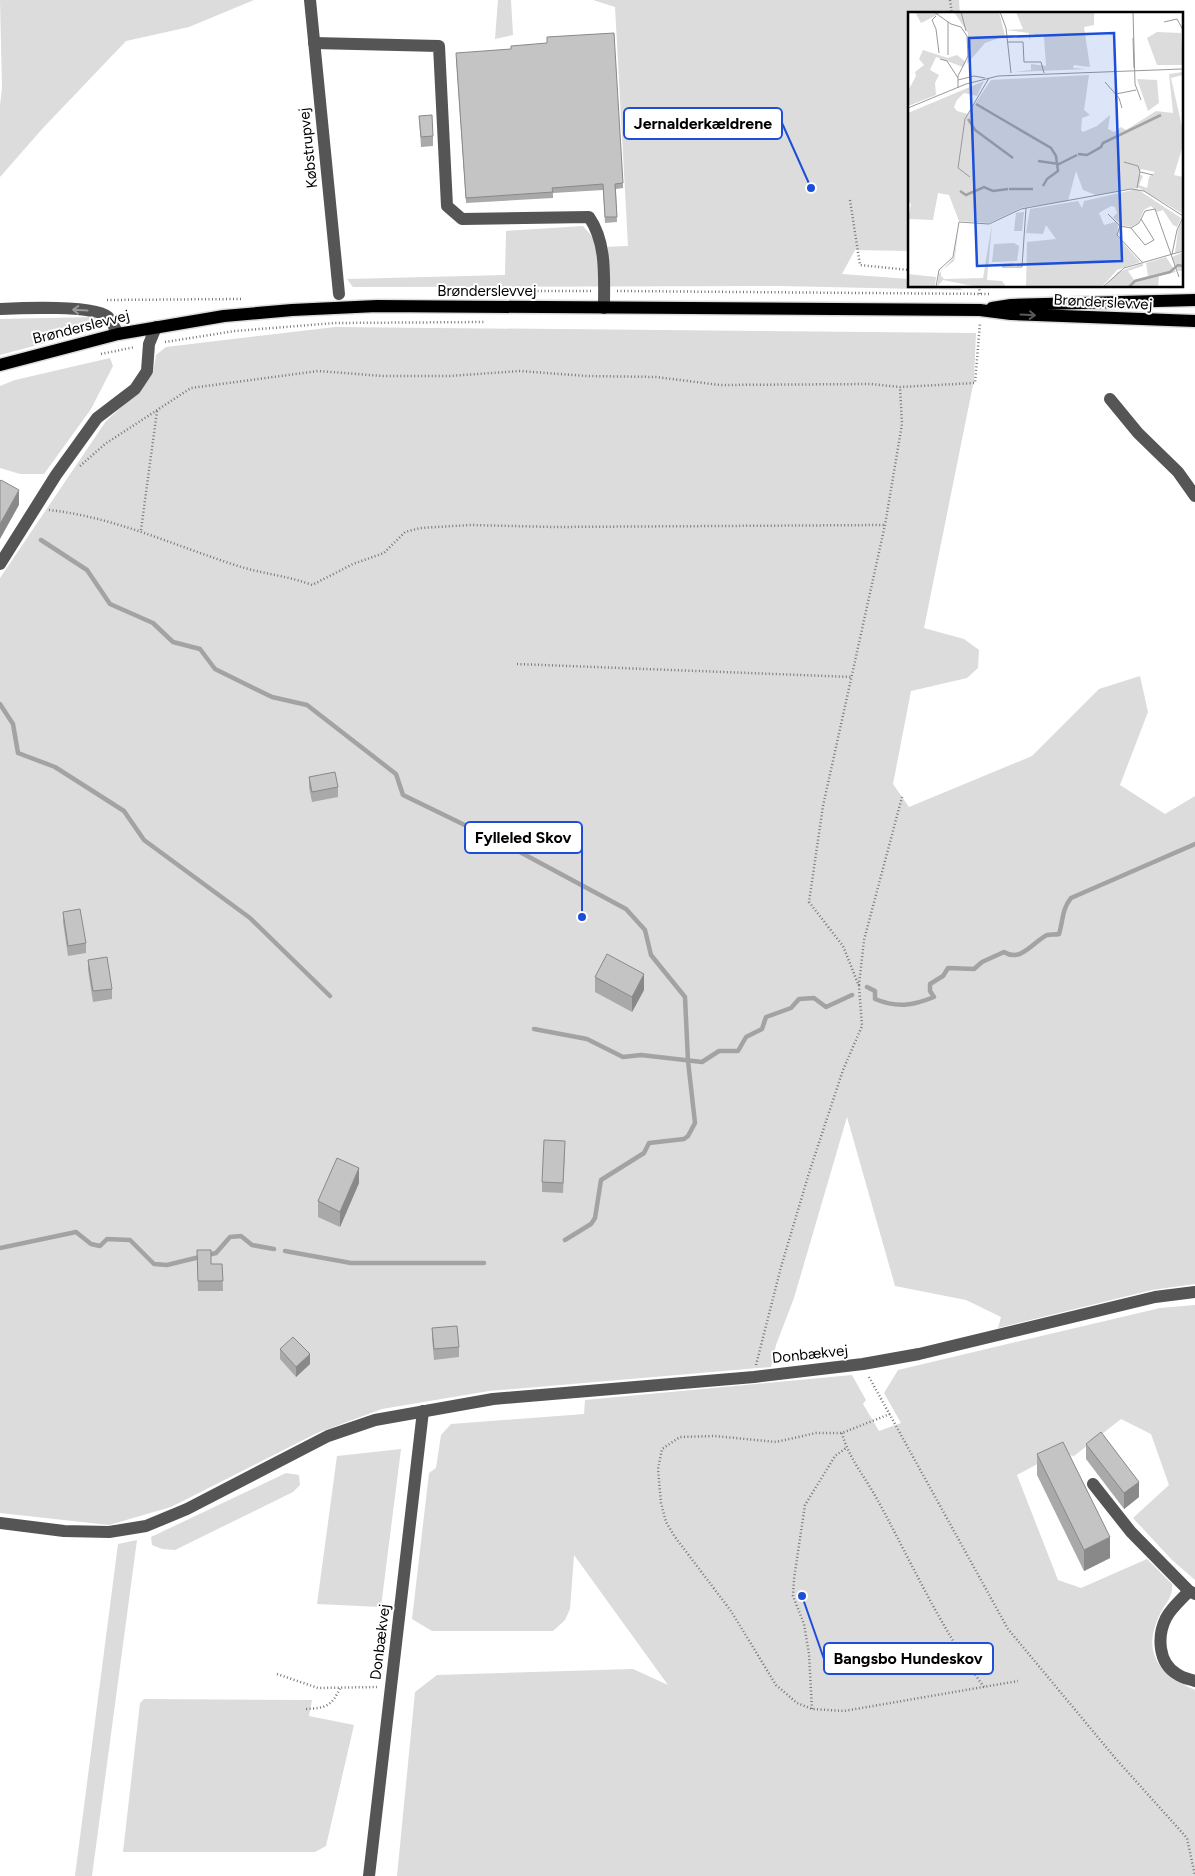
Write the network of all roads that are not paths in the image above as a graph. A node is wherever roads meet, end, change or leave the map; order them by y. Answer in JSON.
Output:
{"nodes":[{"id":1,"x":310,"y":0,"type":"edge"},
{"id":2,"x":314,"y":43,"type":"junction"},
{"id":3,"x":339,"y":294,"type":"dead end"},
{"id":4,"x":1195,"y":300,"type":"edge"},
{"id":5,"x":604,"y":308,"type":"junction"},
{"id":6,"x":0,"y":309,"type":"edge"},
{"id":7,"x":980,"y":310,"type":"junction"},
{"id":8,"x":1195,"y":321,"type":"edge"},
{"id":9,"x":156,"y":327,"type":"junction"},
{"id":10,"x":118,"y":334,"type":"junction"},
{"id":11,"x":0,"y":365,"type":"edge"},
{"id":12,"x":1110,"y":399,"type":"dead end"},
{"id":13,"x":1195,"y":496,"type":"edge"},
{"id":14,"x":0,"y":564,"type":"edge"},
{"id":15,"x":1195,"y":1292,"type":"edge"},
{"id":16,"x":423,"y":1411,"type":"junction"},
{"id":17,"x":1093,"y":1484,"type":"dead end"},
{"id":18,"x":0,"y":1523,"type":"edge"},
{"id":19,"x":1192,"y":1592,"type":"edge"},
{"id":20,"x":1195,"y":1681,"type":"edge"},
{"id":21,"x":369,"y":1876,"type":"edge"}],
"edges":[{"from":1,"to":2,"type":"street","name":"Købstrupvej"},
{"from":2,"to":3,"type":"street","name":"Købstrupvej"},
{"from":2,"to":5,"type":"street"},
{"from":4,"to":7,"type":"main road","name":"Brønderslevvej"},
{"from":5,"to":7,"type":"main road","name":"Brønderslevvej"},
{"from":5,"to":9,"type":"main road","name":"Brønderslevvej"},
{"from":10,"to":6,"type":"street","one_way":true},
{"from":7,"to":8,"type":"main road","name":"Brønderslevvej","one_way":true},
{"from":9,"to":10,"type":"main road","name":"Brønderslevvej"},
{"from":9,"to":14,"type":"street"},
{"from":10,"to":11,"type":"main road","name":"Brønderslevvej"},
{"from":12,"to":13,"type":"street"},
{"from":15,"to":16,"type":"street","name":"Donbækvej"},
{"from":16,"to":18,"type":"street","name":"Donbækvej"},
{"from":16,"to":21,"type":"street","name":"Donbækvej"},
{"from":17,"to":19,"type":"street"},
{"from":19,"to":20,"type":"street"}]}
